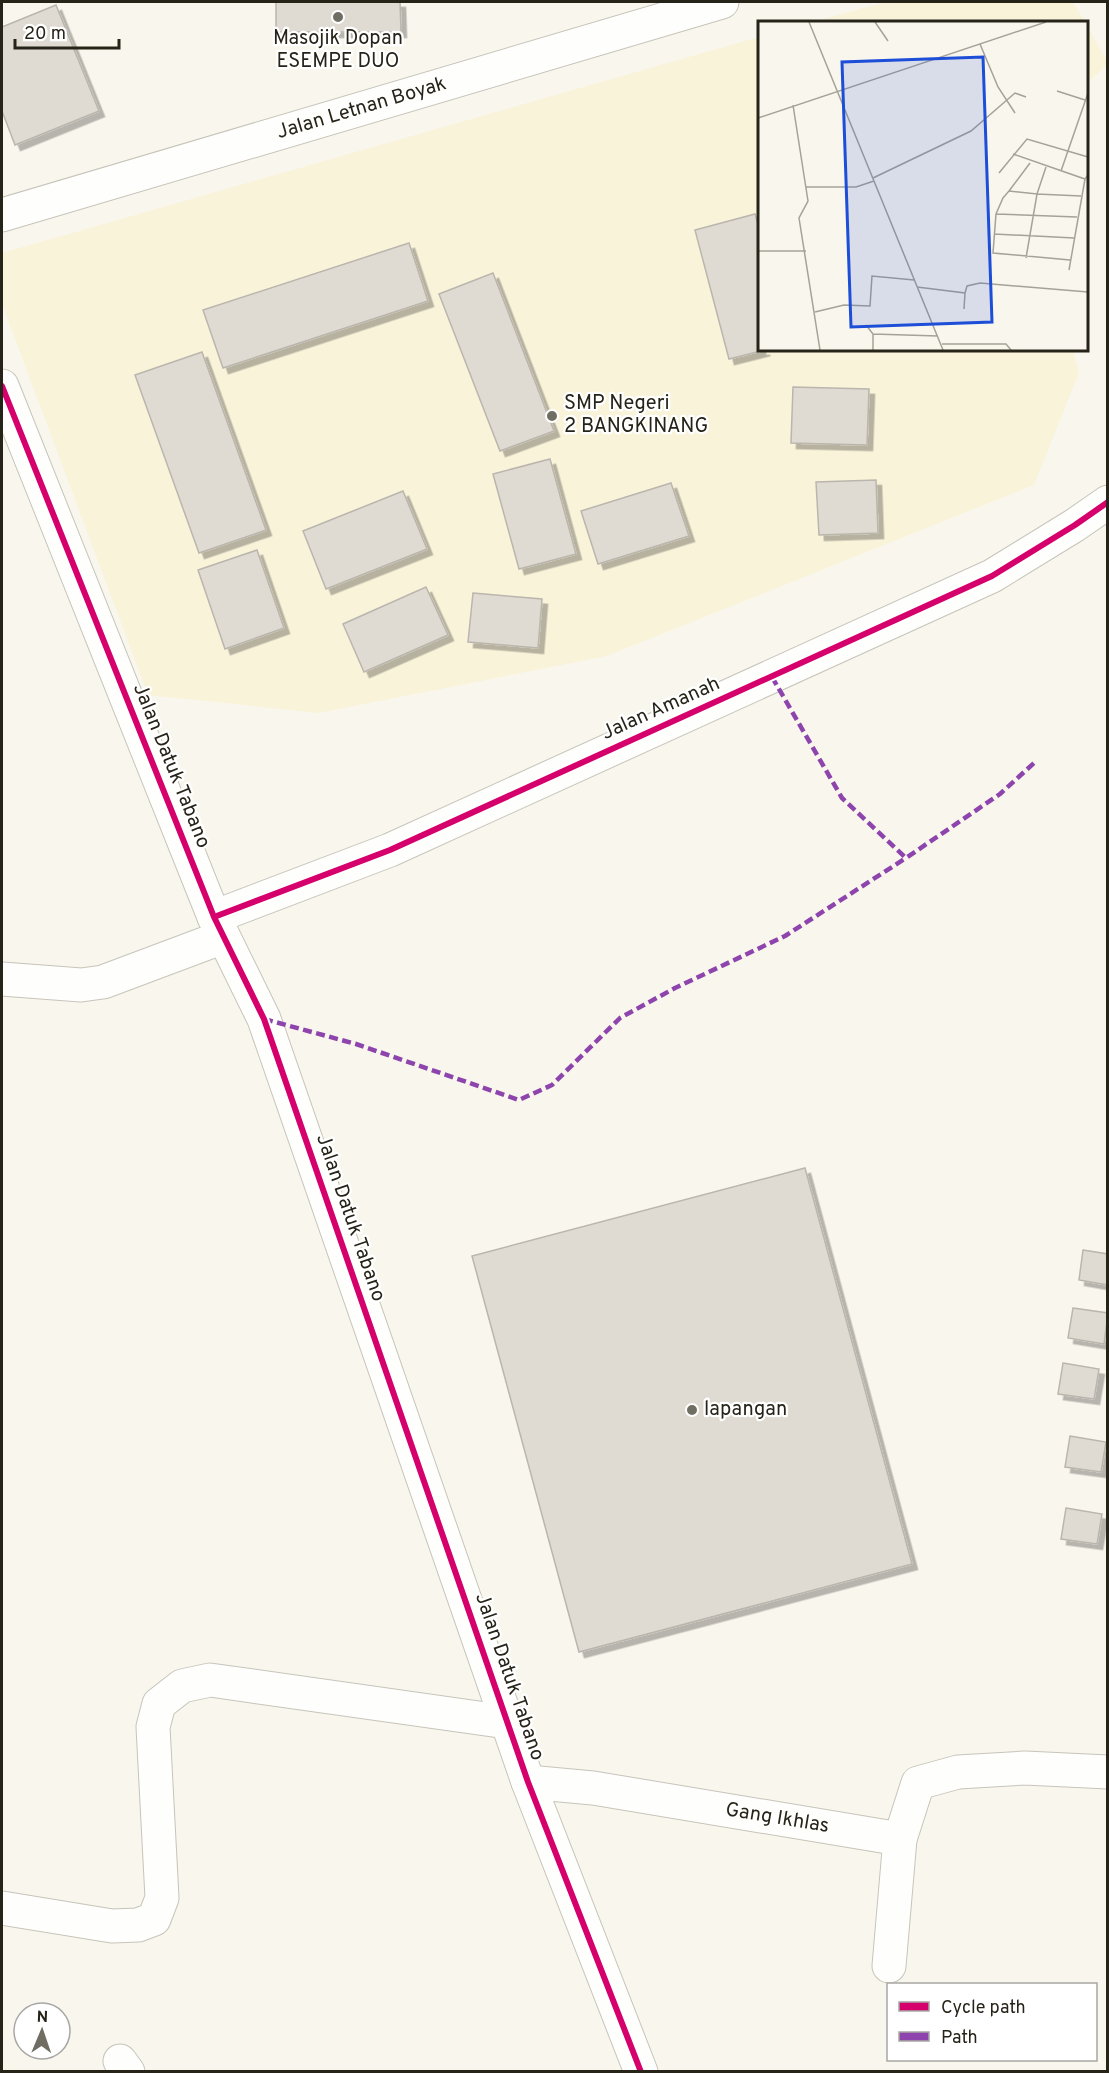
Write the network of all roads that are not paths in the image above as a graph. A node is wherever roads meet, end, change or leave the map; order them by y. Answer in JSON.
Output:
{"nodes":[{"id":1,"x":722,"y":2,"type":"edge"},
{"id":2,"x":2,"y":215,"type":"edge"},
{"id":3,"x":2,"y":386,"type":"edge"},
{"id":4,"x":1107,"y":502,"type":"edge"},
{"id":5,"x":219,"y":927,"type":"junction"},
{"id":6,"x":2,"y":979,"type":"edge"},
{"id":7,"x":507,"y":1722,"type":"junction"},
{"id":8,"x":1107,"y":1772,"type":"edge"},
{"id":9,"x":528,"y":1782,"type":"junction"},
{"id":10,"x":900,"y":1839,"type":"junction"},
{"id":11,"x":2,"y":1908,"type":"edge"},
{"id":12,"x":890,"y":1966,"type":"dead end"},
{"id":13,"x":641,"y":2072,"type":"edge"}],
"edges":[{"from":1,"to":2,"type":"street","name":"Jalan Letnan Boyak"},
{"from":3,"to":5,"type":"street","name":"Jalan Datuk Tabano"},
{"from":4,"to":5,"type":"street","name":"Jalan Amanah"},
{"from":5,"to":6,"type":"street","name":"Jalan Amanah"},
{"from":5,"to":7,"type":"street","name":"Jalan Datuk Tabano"},
{"from":7,"to":9,"type":"street","name":"Jalan Datuk Tabano"},
{"from":7,"to":11,"type":"street"},
{"from":8,"to":10,"type":"street"},
{"from":9,"to":10,"type":"street","name":"Gang Ikhlas"},
{"from":9,"to":13,"type":"street","name":"Jalan Datuk Tabano"},
{"from":10,"to":12,"type":"street"}]}
